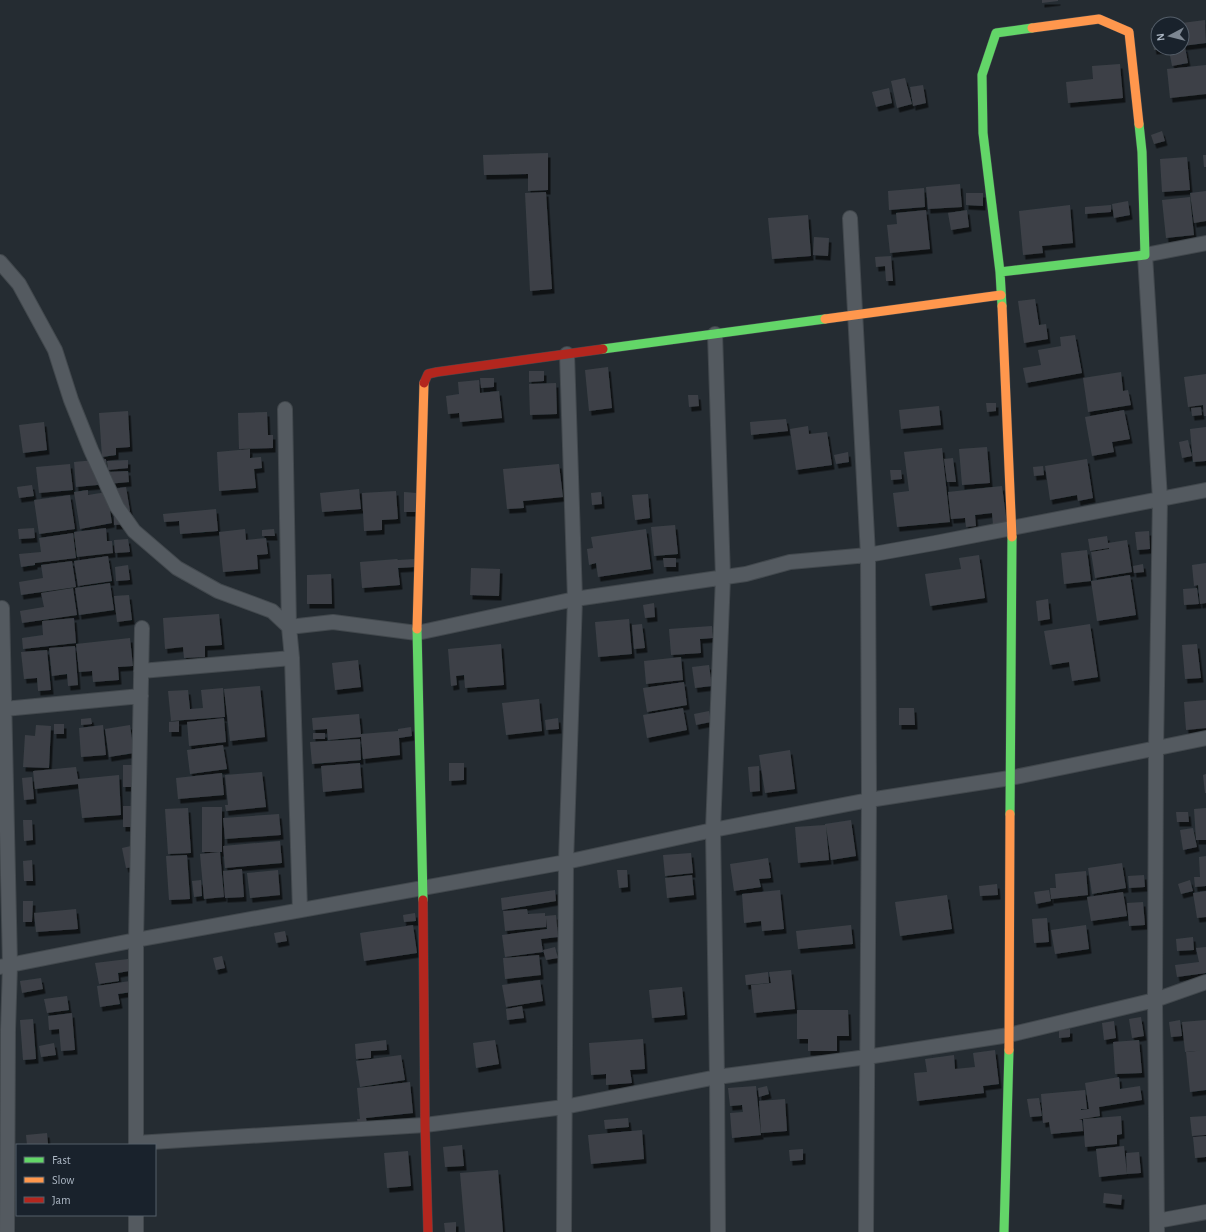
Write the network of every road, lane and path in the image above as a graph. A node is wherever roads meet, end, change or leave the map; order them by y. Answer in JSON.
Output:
{"nodes":[{"id":1,"x":850,"y":218,"type":"dead end"},
{"id":2,"x":1206,"y":243,"type":"edge"},
{"id":3,"x":1145,"y":255,"type":"junction"},
{"id":4,"x":0,"y":262,"type":"edge"},
{"id":5,"x":1000,"y":272,"type":"junction"},
{"id":6,"x":1001,"y":295,"type":"junction"},
{"id":7,"x":855,"y":316,"type":"junction"},
{"id":8,"x":715,"y":334,"type":"junction"},
{"id":9,"x":567,"y":354,"type":"junction"},
{"id":10,"x":285,"y":408,"type":"dead end"},
{"id":11,"x":1206,"y":490,"type":"edge"},
{"id":12,"x":1160,"y":498,"type":"junction"},
{"id":13,"x":1012,"y":528,"type":"junction"},
{"id":14,"x":868,"y":555,"type":"junction"},
{"id":15,"x":723,"y":577,"type":"junction"},
{"id":16,"x":575,"y":599,"type":"junction"},
{"id":17,"x":2,"y":608,"type":"dead end"},
{"id":18,"x":289,"y":627,"type":"junction"},
{"id":19,"x":142,"y":628,"type":"dead end"},
{"id":20,"x":417,"y":632,"type":"junction"},
{"id":21,"x":292,"y":658,"type":"junction"},
{"id":22,"x":141,"y":672,"type":"junction"},
{"id":23,"x":141,"y":696,"type":"junction"},
{"id":24,"x":3,"y":717,"type":"edge"},
{"id":25,"x":1206,"y":738,"type":"edge"},
{"id":26,"x":1156,"y":749,"type":"junction"},
{"id":27,"x":1010,"y":778,"type":"junction"},
{"id":28,"x":869,"y":800,"type":"junction"},
{"id":29,"x":713,"y":830,"type":"junction"},
{"id":30,"x":566,"y":862,"type":"junction"},
{"id":31,"x":423,"y":888,"type":"junction"},
{"id":32,"x":300,"y":910,"type":"junction"},
{"id":33,"x":136,"y":940,"type":"junction"},
{"id":34,"x":5,"y":966,"type":"edge"},
{"id":35,"x":1206,"y":982,"type":"edge"},
{"id":36,"x":1155,"y":1000,"type":"junction"},
{"id":37,"x":1009,"y":1035,"type":"junction"},
{"id":38,"x":867,"y":1057,"type":"junction"},
{"id":39,"x":717,"y":1077,"type":"junction"},
{"id":40,"x":564,"y":1107,"type":"junction"},
{"id":41,"x":425,"y":1125,"type":"junction"},
{"id":42,"x":136,"y":1144,"type":"edge"},
{"id":43,"x":1206,"y":1212,"type":"edge"},
{"id":44,"x":4,"y":1216,"type":"edge"},
{"id":45,"x":136,"y":1216,"type":"edge"},
{"id":46,"x":1157,"y":1226,"type":"edge"},
{"id":47,"x":7,"y":1232,"type":"edge"},
{"id":48,"x":136,"y":1232,"type":"edge"},
{"id":49,"x":428,"y":1232,"type":"edge"},
{"id":50,"x":564,"y":1232,"type":"edge"},
{"id":51,"x":718,"y":1232,"type":"edge"},
{"id":52,"x":866,"y":1232,"type":"edge"},
{"id":53,"x":1004,"y":1232,"type":"edge"}],
"edges":[{"from":1,"to":7,"type":"street"},
{"from":2,"to":3,"type":"street"},
{"from":3,"to":5,"type":"street"},
{"from":3,"to":5,"type":"street"},
{"from":3,"to":12,"type":"street"},
{"from":4,"to":18,"type":"street"},
{"from":5,"to":6,"type":"street"},
{"from":6,"to":7,"type":"street"},
{"from":6,"to":13,"type":"street"},
{"from":7,"to":8,"type":"street"},
{"from":7,"to":14,"type":"street"},
{"from":8,"to":9,"type":"street"},
{"from":8,"to":15,"type":"street"},
{"from":9,"to":16,"type":"street"},
{"from":9,"to":20,"type":"street"},
{"from":10,"to":18,"type":"street"},
{"from":11,"to":12,"type":"street"},
{"from":12,"to":13,"type":"street"},
{"from":12,"to":26,"type":"street"},
{"from":13,"to":14,"type":"street"},
{"from":13,"to":27,"type":"street"},
{"from":14,"to":15,"type":"street"},
{"from":14,"to":28,"type":"street"},
{"from":15,"to":16,"type":"street"},
{"from":15,"to":29,"type":"street"},
{"from":16,"to":20,"type":"street"},
{"from":16,"to":30,"type":"street"},
{"from":17,"to":24,"type":"street"},
{"from":18,"to":20,"type":"street"},
{"from":18,"to":21,"type":"street"},
{"from":19,"to":22,"type":"street"},
{"from":20,"to":31,"type":"street"},
{"from":21,"to":22,"type":"street"},
{"from":21,"to":32,"type":"street"},
{"from":22,"to":23,"type":"street"},
{"from":23,"to":24,"type":"street"},
{"from":23,"to":33,"type":"street"},
{"from":24,"to":34,"type":"street"},
{"from":25,"to":26,"type":"street"},
{"from":26,"to":27,"type":"street"},
{"from":26,"to":36,"type":"street"},
{"from":27,"to":28,"type":"street"},
{"from":27,"to":37,"type":"street"},
{"from":28,"to":29,"type":"street"},
{"from":28,"to":38,"type":"street"},
{"from":29,"to":30,"type":"street"},
{"from":29,"to":39,"type":"street"},
{"from":30,"to":31,"type":"street"},
{"from":30,"to":40,"type":"street"},
{"from":31,"to":32,"type":"street"},
{"from":31,"to":41,"type":"street"},
{"from":32,"to":33,"type":"street"},
{"from":33,"to":34,"type":"street"},
{"from":33,"to":42,"type":"street"},
{"from":34,"to":44,"type":"street"},
{"from":35,"to":36,"type":"street"},
{"from":36,"to":37,"type":"street"},
{"from":36,"to":46,"type":"street"},
{"from":37,"to":38,"type":"street"},
{"from":37,"to":53,"type":"street"},
{"from":38,"to":39,"type":"street"},
{"from":38,"to":52,"type":"street"},
{"from":39,"to":40,"type":"street"},
{"from":39,"to":51,"type":"street"},
{"from":40,"to":41,"type":"street"},
{"from":40,"to":50,"type":"street"},
{"from":41,"to":42,"type":"street"},
{"from":41,"to":49,"type":"street"},
{"from":43,"to":46,"type":"street"},
{"from":44,"to":47,"type":"street"},
{"from":45,"to":48,"type":"street"}]}
